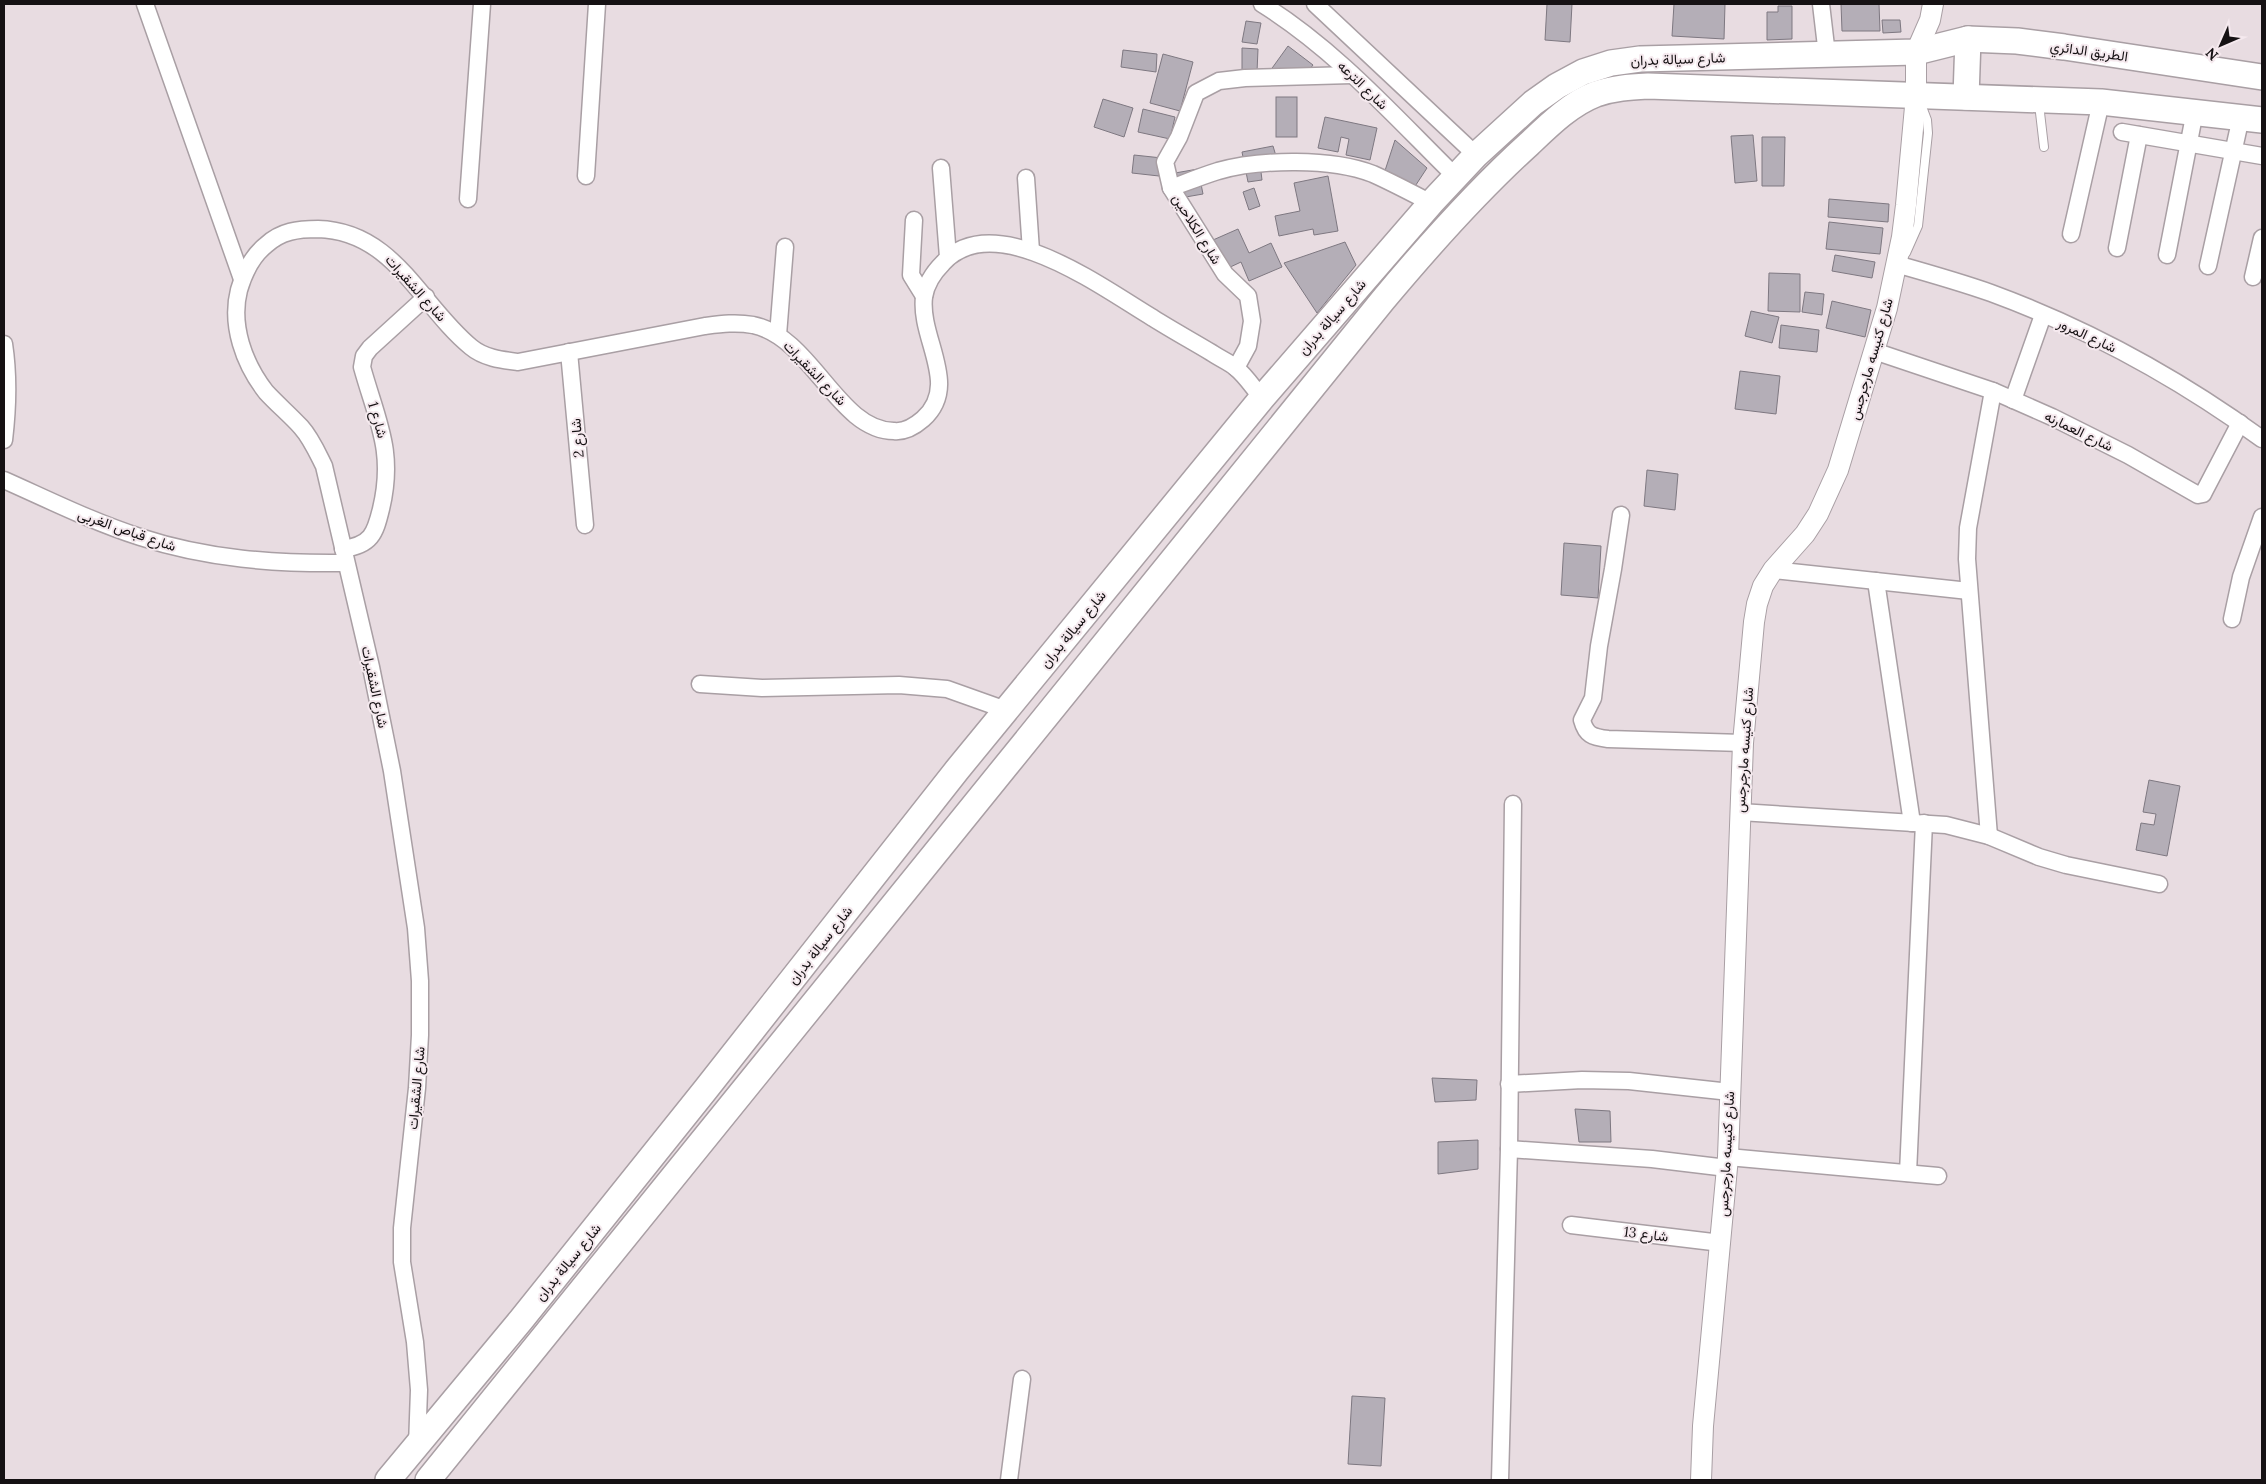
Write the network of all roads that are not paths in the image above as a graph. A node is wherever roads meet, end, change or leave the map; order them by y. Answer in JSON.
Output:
{"nodes":[{"id":1,"x":145,"y":4,"type":"edge"},
{"id":2,"x":482,"y":4,"type":"edge"},
{"id":3,"x":597,"y":4,"type":"edge"},
{"id":4,"x":1262,"y":4,"type":"edge"},
{"id":5,"x":1316,"y":4,"type":"edge"},
{"id":6,"x":1822,"y":4,"type":"edge"},
{"id":7,"x":1933,"y":4,"type":"edge"},
{"id":8,"x":1968,"y":39,"type":"junction"},
{"id":9,"x":1916,"y":52,"type":"junction"},
{"id":10,"x":1827,"y":55,"type":"junction"},
{"id":11,"x":1352,"y":75,"type":"junction"},
{"id":12,"x":2262,"y":77,"type":"edge"},
{"id":13,"x":1916,"y":96,"type":"junction"},
{"id":14,"x":1966,"y":97,"type":"junction"},
{"id":15,"x":2038,"y":100,"type":"junction"},
{"id":16,"x":2101,"y":102,"type":"junction"},
{"id":17,"x":2196,"y":111,"type":"junction"},
{"id":18,"x":2252,"y":118,"type":"edge"},
{"id":19,"x":2122,"y":132,"type":"dead end"},
{"id":20,"x":2139,"y":135,"type":"junction"},
{"id":21,"x":2189,"y":143,"type":"junction"},
{"id":22,"x":2044,"y":147,"type":"dead end"},
{"id":23,"x":2233,"y":151,"type":"junction"},
{"id":24,"x":1476,"y":155,"type":"junction"},
{"id":25,"x":2262,"y":156,"type":"edge"},
{"id":26,"x":941,"y":168,"type":"dead end"},
{"id":27,"x":586,"y":176,"type":"dead end"},
{"id":28,"x":1456,"y":177,"type":"junction"},
{"id":29,"x":1026,"y":178,"type":"dead end"},
{"id":30,"x":1171,"y":188,"type":"junction"},
{"id":31,"x":468,"y":200,"type":"dead end"},
{"id":32,"x":1431,"y":203,"type":"junction"},
{"id":33,"x":914,"y":220,"type":"dead end"},
{"id":34,"x":2071,"y":234,"type":"dead end"},
{"id":35,"x":2262,"y":238,"type":"edge"},
{"id":36,"x":785,"y":247,"type":"dead end"},
{"id":37,"x":2117,"y":248,"type":"dead end"},
{"id":38,"x":1031,"y":251,"type":"junction"},
{"id":39,"x":2167,"y":255,"type":"dead end"},
{"id":40,"x":948,"y":257,"type":"junction"},
{"id":41,"x":1896,"y":264,"type":"junction"},
{"id":42,"x":2208,"y":266,"type":"dead end"},
{"id":43,"x":2253,"y":277,"type":"dead end"},
{"id":44,"x":242,"y":279,"type":"junction"},
{"id":45,"x":924,"y":296,"type":"junction"},
{"id":46,"x":426,"y":297,"type":"junction"},
{"id":47,"x":2043,"y":315,"type":"junction"},
{"id":48,"x":778,"y":335,"type":"junction"},
{"id":49,"x":4,"y":344,"type":"edge"},
{"id":50,"x":1874,"y":351,"type":"junction"},
{"id":51,"x":569,"y":352,"type":"junction"},
{"id":52,"x":1236,"y":368,"type":"junction"},
{"id":53,"x":1993,"y":391,"type":"junction"},
{"id":54,"x":1262,"y":398,"type":"junction"},
{"id":55,"x":2012,"y":400,"type":"junction"},
{"id":56,"x":2240,"y":423,"type":"junction"},
{"id":57,"x":2262,"y":439,"type":"edge"},
{"id":58,"x":4,"y":440,"type":"edge"},
{"id":59,"x":4,"y":480,"type":"edge"},
{"id":60,"x":1621,"y":515,"type":"dead end"},
{"id":61,"x":2262,"y":517,"type":"edge"},
{"id":62,"x":585,"y":525,"type":"dead end"},
{"id":63,"x":345,"y":556,"type":"junction"},
{"id":64,"x":1773,"y":570,"type":"junction"},
{"id":65,"x":1876,"y":581,"type":"junction"},
{"id":66,"x":1969,"y":591,"type":"junction"},
{"id":67,"x":2232,"y":619,"type":"dead end"},
{"id":68,"x":700,"y":684,"type":"dead end"},
{"id":69,"x":1006,"y":710,"type":"junction"},
{"id":70,"x":1743,"y":742,"type":"junction"},
{"id":71,"x":957,"y":770,"type":"junction"},
{"id":72,"x":990,"y":784,"type":"junction"},
{"id":73,"x":1513,"y":804,"type":"dead end"},
{"id":74,"x":1740,"y":812,"type":"junction"},
{"id":75,"x":1918,"y":823,"type":"junction"},
{"id":76,"x":1989,"y":836,"type":"junction"},
{"id":77,"x":2159,"y":884,"type":"dead end"},
{"id":78,"x":1509,"y":1084,"type":"junction"},
{"id":79,"x":1730,"y":1092,"type":"junction"},
{"id":80,"x":1509,"y":1149,"type":"junction"},
{"id":81,"x":1727,"y":1162,"type":"junction"},
{"id":82,"x":1908,"y":1173,"type":"junction"},
{"id":83,"x":1938,"y":1176,"type":"dead end"},
{"id":84,"x":1571,"y":1225,"type":"dead end"},
{"id":85,"x":1721,"y":1243,"type":"junction"},
{"id":86,"x":1022,"y":1379,"type":"dead end"},
{"id":87,"x":417,"y":1446,"type":"junction"},
{"id":88,"x":388,"y":1480,"type":"edge"},
{"id":89,"x":428,"y":1480,"type":"edge"},
{"id":90,"x":1009,"y":1480,"type":"edge"},
{"id":91,"x":1500,"y":1480,"type":"edge"},
{"id":92,"x":1701,"y":1480,"type":"edge"}],
"edges":[{"from":1,"to":44,"type":"street"},
{"from":2,"to":31,"type":"street"},
{"from":3,"to":27,"type":"street"},
{"from":4,"to":11,"type":"street","name":"شارع الترعه"},
{"from":5,"to":24,"type":"street","name":"شارع الترعه"},
{"from":6,"to":10,"type":"street"},
{"from":7,"to":9,"type":"street"},
{"from":8,"to":9,"type":"main road","name":"الطريق الدائري"},
{"from":8,"to":12,"type":"main road","name":"الطريق الدائري"},
{"from":8,"to":14,"type":"main road"},
{"from":9,"to":10,"type":"main road","name":"شارع سيالة بدران"},
{"from":9,"to":13,"type":"street","name":"شارع كنيسه مارجرجس"},
{"from":10,"to":24,"type":"main road","name":"شارع سيالة بدران"},
{"from":11,"to":28,"type":"street","name":"شارع الترعه"},
{"from":11,"to":30,"type":"street","name":"شارع الكلاحين"},
{"from":13,"to":14,"type":"main road"},
{"from":13,"to":41,"type":"street","name":"شارع كنيسه مارجرجس"},
{"from":13,"to":72,"type":"main road","name":"شارع سيالة بدران"},
{"from":14,"to":15,"type":"main road"},
{"from":15,"to":16,"type":"main road"},
{"from":15,"to":22,"type":"lane"},
{"from":16,"to":17,"type":"main road"},
{"from":16,"to":34,"type":"street"},
{"from":17,"to":18,"type":"main road"},
{"from":17,"to":21,"type":"street"},
{"from":18,"to":23,"type":"street"},
{"from":19,"to":20,"type":"street"},
{"from":20,"to":21,"type":"street"},
{"from":20,"to":37,"type":"street"},
{"from":21,"to":23,"type":"street"},
{"from":21,"to":39,"type":"street"},
{"from":23,"to":25,"type":"street"},
{"from":23,"to":42,"type":"street"},
{"from":24,"to":28,"type":"main road","name":"شارع سيالة بدران"},
{"from":26,"to":40,"type":"street"},
{"from":28,"to":32,"type":"main road","name":"شارع سيالة بدران"},
{"from":29,"to":38,"type":"street"},
{"from":30,"to":32,"type":"street"},
{"from":30,"to":52,"type":"street","name":"شارع الكلاحين"},
{"from":32,"to":54,"type":"main road","name":"شارع سيالة بدران"},
{"from":33,"to":45,"type":"street"},
{"from":35,"to":43,"type":"street"},
{"from":36,"to":48,"type":"street"},
{"from":38,"to":40,"type":"street","name":"شارع الشقيرات"},
{"from":38,"to":52,"type":"street","name":"شارع الشقيرات"},
{"from":40,"to":45,"type":"street","name":"شارع الشقيرات"},
{"from":41,"to":47,"type":"street","name":"شارع المرور"},
{"from":41,"to":50,"type":"street","name":"شارع كنيسه مارجرجس"},
{"from":44,"to":46,"type":"street","name":"شارع الشقيرات"},
{"from":44,"to":63,"type":"street","name":"شارع الشقيرات"},
{"from":45,"to":48,"type":"street","name":"شارع الشقيرات"},
{"from":46,"to":51,"type":"street","name":"شارع الشقيرات"},
{"from":46,"to":63,"type":"street","name":"شارع 1"},
{"from":47,"to":55,"type":"street"},
{"from":47,"to":56,"type":"street","name":"شارع المرور"},
{"from":48,"to":51,"type":"street","name":"شارع الشقيرات"},
{"from":49,"to":58,"type":"street"},
{"from":50,"to":53,"type":"street","name":"شارع العمارنه"},
{"from":50,"to":64,"type":"street","name":"شارع كنيسه مارجرجس"},
{"from":51,"to":62,"type":"street","name":"شارع 2"},
{"from":52,"to":54,"type":"street","name":"شارع الشقيرات"},
{"from":53,"to":55,"type":"street","name":"شارع العمارنه"},
{"from":53,"to":66,"type":"street"},
{"from":54,"to":69,"type":"main road","name":"شارع سيالة بدران"},
{"from":55,"to":56,"type":"street","name":"شارع العمارنه"},
{"from":56,"to":57,"type":"street","name":"شارع المرور"},
{"from":59,"to":63,"type":"street","name":"شارع قباص الغربى"},
{"from":60,"to":70,"type":"street"},
{"from":61,"to":67,"type":"street"},
{"from":63,"to":87,"type":"street","name":"شارع الشقيرات"},
{"from":64,"to":65,"type":"street"},
{"from":64,"to":70,"type":"street","name":"شارع كنيسه مارجرجس"},
{"from":65,"to":66,"type":"street"},
{"from":65,"to":75,"type":"street"},
{"from":66,"to":76,"type":"street"},
{"from":68,"to":69,"type":"street"},
{"from":69,"to":71,"type":"main road","name":"شارع سيالة بدران"},
{"from":70,"to":74,"type":"street","name":"شارع كنيسه مارجرجس"},
{"from":71,"to":72,"type":"main road"},
{"from":71,"to":87,"type":"main road","name":"شارع سيالة بدران"},
{"from":72,"to":89,"type":"main road","name":"شارع سيالة بدران"},
{"from":73,"to":78,"type":"street"},
{"from":74,"to":75,"type":"street"},
{"from":74,"to":79,"type":"street","name":"شارع كنيسه مارجرجس"},
{"from":75,"to":76,"type":"street"},
{"from":75,"to":82,"type":"street"},
{"from":76,"to":77,"type":"street"},
{"from":78,"to":79,"type":"street"},
{"from":78,"to":80,"type":"street"},
{"from":79,"to":81,"type":"street","name":"شارع كنيسه مارجرجس"},
{"from":80,"to":81,"type":"street"},
{"from":80,"to":91,"type":"street"},
{"from":81,"to":82,"type":"street"},
{"from":81,"to":85,"type":"street","name":"شارع كنيسه مارجرجس"},
{"from":82,"to":83,"type":"street"},
{"from":84,"to":85,"type":"street","name":"شارع 13"},
{"from":85,"to":92,"type":"street","name":"شارع كنيسه مارجرجس"},
{"from":86,"to":90,"type":"street"},
{"from":87,"to":88,"type":"main road","name":"شارع سيالة بدران"}]}
